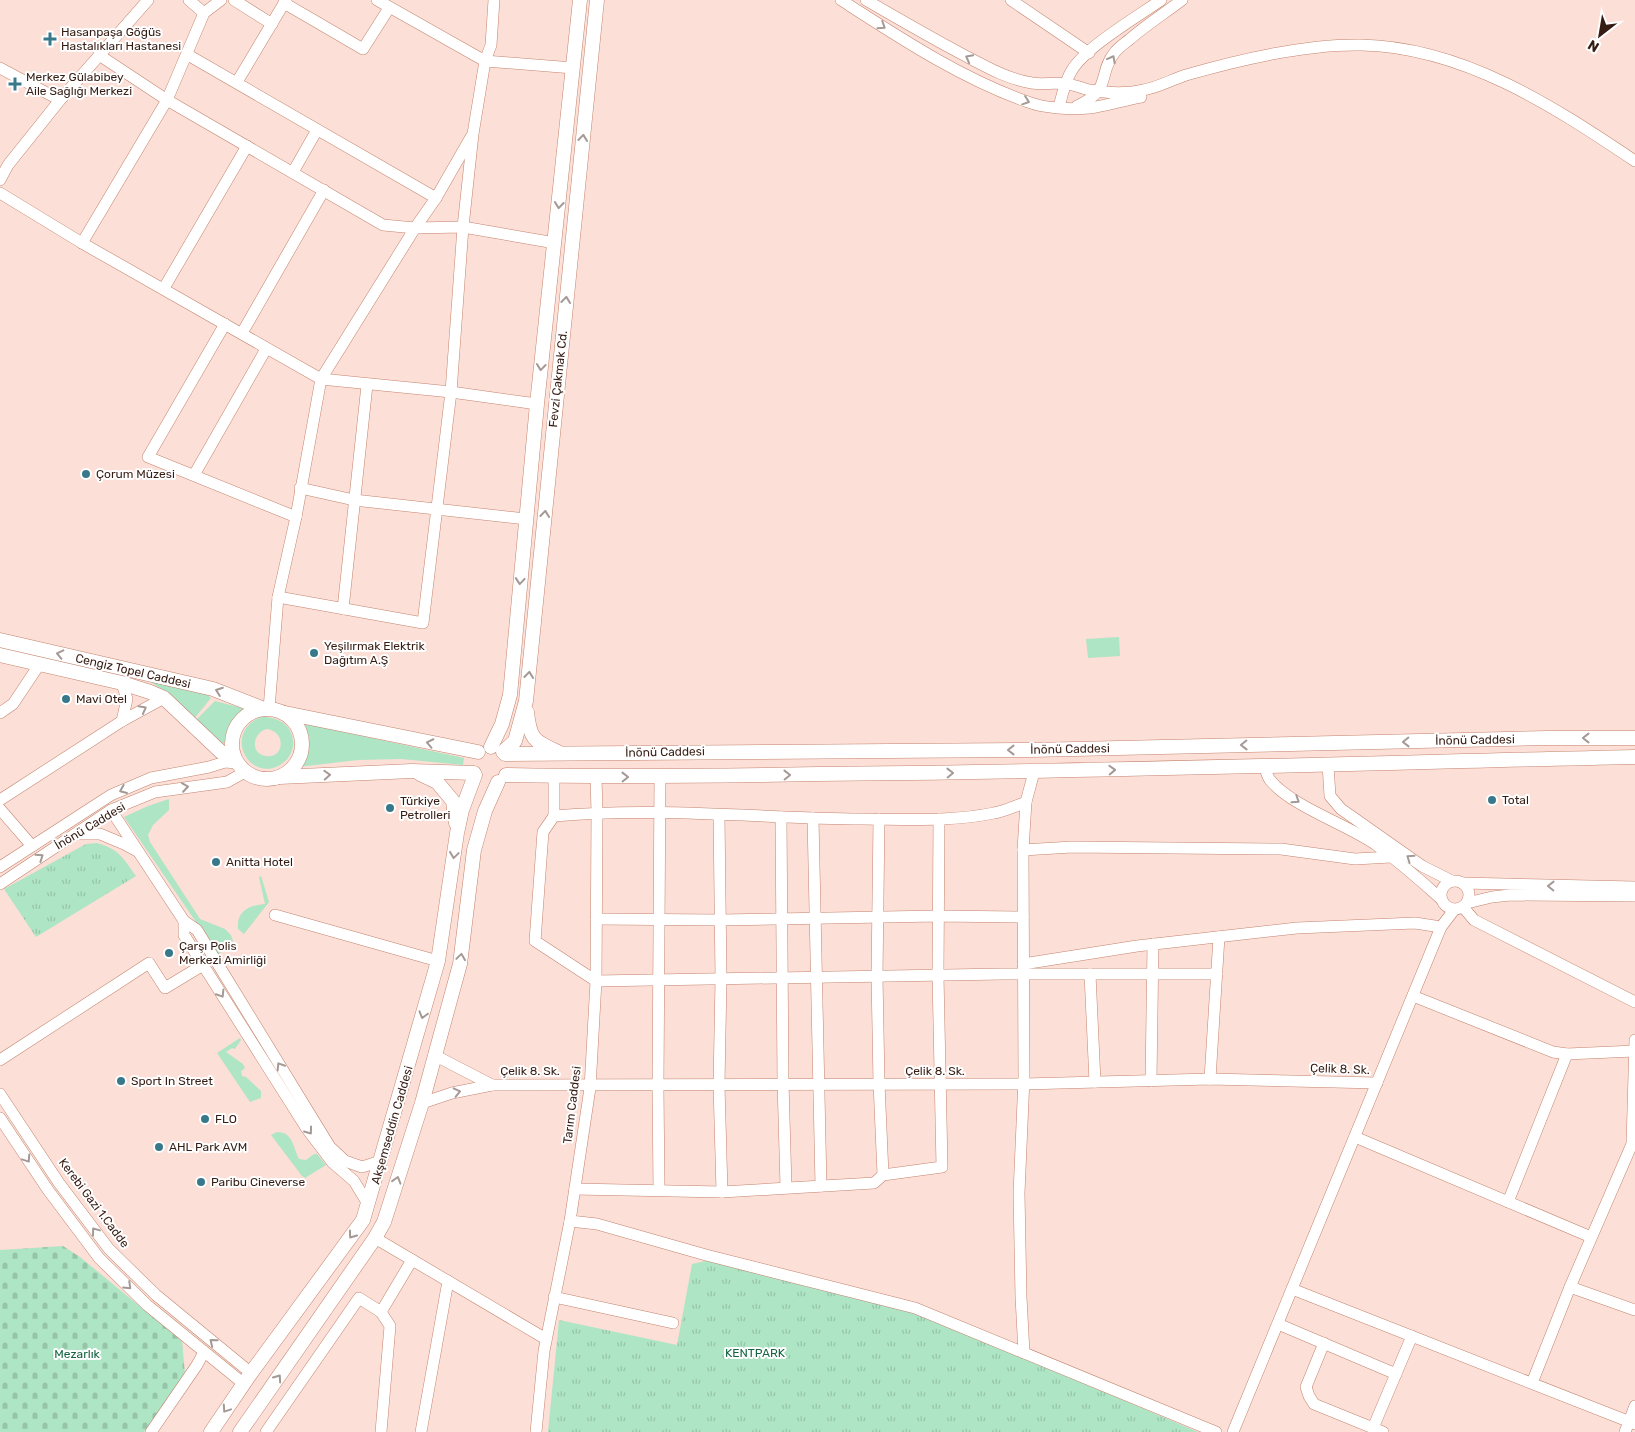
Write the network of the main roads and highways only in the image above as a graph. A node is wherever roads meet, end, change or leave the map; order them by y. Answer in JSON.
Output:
{"nodes":[{"id":1,"x":580,"y":0,"type":"edge"},
{"id":2,"x":598,"y":0,"type":"edge"},
{"id":3,"x":0,"y":640,"type":"edge"},
{"id":4,"x":0,"y":655,"type":"edge"},
{"id":5,"x":526,"y":701,"type":"junction"},
{"id":6,"x":267,"y":709,"type":"junction"},
{"id":7,"x":284,"y":713,"type":"junction"},
{"id":8,"x":1635,"y":738,"type":"edge"},
{"id":9,"x":1264,"y":745,"type":"junction"},
{"id":10,"x":494,"y":751,"type":"junction"},
{"id":11,"x":561,"y":754,"type":"junction"},
{"id":12,"x":1635,"y":757,"type":"edge"},
{"id":13,"x":239,"y":764,"type":"junction"},
{"id":14,"x":1264,"y":766,"type":"junction"},
{"id":15,"x":412,"y":771,"type":"junction"},
{"id":16,"x":475,"y":774,"type":"junction"},
{"id":17,"x":278,"y":777,"type":"junction"},
{"id":18,"x":502,"y":778,"type":"junction"},
{"id":19,"x":457,"y":833,"type":"junction"},
{"id":20,"x":211,"y":1432,"type":"edge"},
{"id":21,"x":240,"y":1432,"type":"edge"}],
"edges":[{"from":1,"to":10,"type":"main road","name":"Fevzi Çakmak Cd.","one_way":true},
{"from":5,"to":2,"type":"main road","name":"Fevzi Çakmak Cd.","one_way":true},
{"from":6,"to":3,"type":"main road","name":"Cengiz Topel Caddesi","one_way":true},
{"from":4,"to":13,"type":"main road","name":"Cengiz Topel Caddesi"},
{"from":5,"to":10,"type":"main road","name":"Fevzi Çakmak Cd."},
{"from":5,"to":11,"type":"main road"},
{"from":6,"to":7,"type":"main road"},
{"from":6,"to":13,"type":"main road"},
{"from":10,"to":7,"type":"main road","name":"İnönü Caddesi","one_way":true},
{"from":7,"to":17,"type":"main road"},
{"from":8,"to":9,"type":"main road","name":"İnönü Caddesi","one_way":true},
{"from":9,"to":11,"type":"main road","name":"İnönü Caddesi","one_way":true},
{"from":9,"to":14,"type":"main road"},
{"from":10,"to":11,"type":"main road","name":"İnönü Caddesi"},
{"from":10,"to":16,"type":"main road"},
{"from":10,"to":18,"type":"main road"},
{"from":12,"to":14,"type":"main road","name":"İnönü Caddesi"},
{"from":13,"to":17,"type":"main road"},
{"from":18,"to":14,"type":"main road","name":"İnönü Caddesi","one_way":true},
{"from":15,"to":16,"type":"main road"},
{"from":17,"to":15,"type":"main road","one_way":true},
{"from":15,"to":19,"type":"main road"},
{"from":16,"to":18,"type":"main road"},
{"from":16,"to":19,"type":"main road","name":"Akşemseddin Caddesi"},
{"from":21,"to":18,"type":"main road","name":"Akşemseddin Caddesi","one_way":true},
{"from":19,"to":20,"type":"main road","name":"Akşemseddin Caddesi","one_way":true}]}
